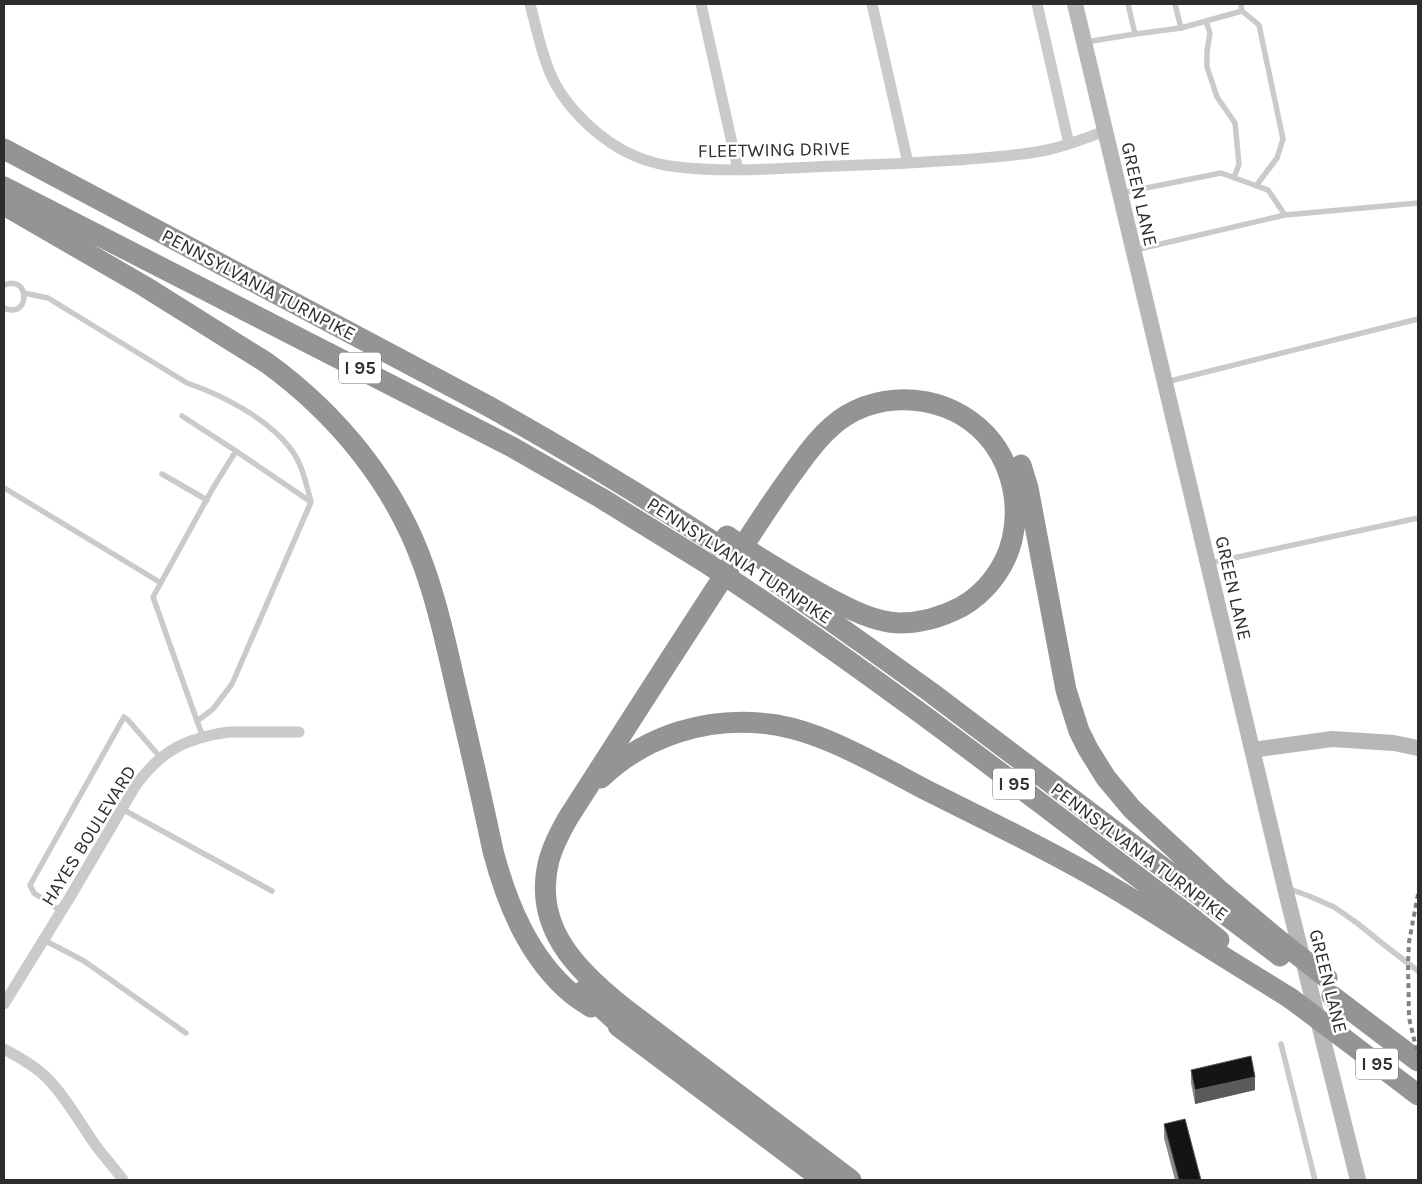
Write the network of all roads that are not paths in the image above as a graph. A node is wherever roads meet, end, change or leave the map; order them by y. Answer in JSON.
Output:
{"nodes":[{"id":1,"x":530,"y":4,"type":"edge"},
{"id":2,"x":701,"y":4,"type":"edge"},
{"id":3,"x":872,"y":4,"type":"edge"},
{"id":4,"x":1037,"y":4,"type":"edge"},
{"id":5,"x":1074,"y":4,"type":"edge"},
{"id":6,"x":1128,"y":4,"type":"edge"},
{"id":7,"x":1175,"y":4,"type":"edge"},
{"id":8,"x":1241,"y":4,"type":"edge"},
{"id":9,"x":1242,"y":10,"type":"junction"},
{"id":10,"x":1206,"y":21,"type":"junction"},
{"id":11,"x":1181,"y":28,"type":"junction"},
{"id":12,"x":1135,"y":34,"type":"junction"},
{"id":13,"x":1084,"y":42,"type":"junction"},
{"id":14,"x":1105,"y":132,"type":"junction"},
{"id":15,"x":1069,"y":144,"type":"junction"},
{"id":16,"x":4,"y":149,"type":"edge"},
{"id":17,"x":908,"y":163,"type":"junction"},
{"id":18,"x":738,"y":170,"type":"junction"},
{"id":19,"x":1234,"y":178,"type":"junction"},
{"id":20,"x":1256,"y":186,"type":"junction"},
{"id":21,"x":4,"y":187,"type":"edge"},
{"id":22,"x":1119,"y":193,"type":"junction"},
{"id":23,"x":1418,"y":203,"type":"edge"},
{"id":24,"x":4,"y":205,"type":"edge"},
{"id":25,"x":1285,"y":216,"type":"junction"},
{"id":26,"x":1133,"y":251,"type":"junction"},
{"id":27,"x":4,"y":285,"type":"edge"},
{"id":28,"x":24,"y":293,"type":"junction"},
{"id":29,"x":4,"y":308,"type":"edge"},
{"id":30,"x":1418,"y":319,"type":"edge"},
{"id":31,"x":1164,"y":382,"type":"junction"},
{"id":32,"x":182,"y":416,"type":"dead end"},
{"id":33,"x":236,"y":451,"type":"junction"},
{"id":34,"x":162,"y":474,"type":"dead end"},
{"id":35,"x":6,"y":489,"type":"dead end"},
{"id":36,"x":207,"y":500,"type":"junction"},
{"id":37,"x":311,"y":502,"type":"junction"},
{"id":38,"x":1418,"y":518,"type":"edge"},
{"id":39,"x":746,"y":555,"type":"junction"},
{"id":40,"x":1208,"y":564,"type":"junction"},
{"id":41,"x":161,"y":583,"type":"junction"},
{"id":42,"x":198,"y":721,"type":"junction"},
{"id":43,"x":299,"y":732,"type":"dead end"},
{"id":44,"x":203,"y":737,"type":"junction"},
{"id":45,"x":1418,"y":748,"type":"edge"},
{"id":46,"x":1252,"y":750,"type":"junction"},
{"id":47,"x":160,"y":757,"type":"junction"},
{"id":48,"x":581,"y":797,"type":"junction"},
{"id":49,"x":122,"y":809,"type":"junction"},
{"id":50,"x":1285,"y":888,"type":"junction"},
{"id":51,"x":272,"y":891,"type":"dead end"},
{"id":52,"x":61,"y":911,"type":"junction"},
{"id":53,"x":44,"y":940,"type":"junction"},
{"id":54,"x":1277,"y":947,"type":"junction"},
{"id":55,"x":1418,"y":971,"type":"edge"},
{"id":56,"x":1290,"y":998,"type":"junction"},
{"id":57,"x":4,"y":1004,"type":"edge"},
{"id":58,"x":186,"y":1033,"type":"dead end"},
{"id":59,"x":629,"y":1033,"type":"junction"},
{"id":60,"x":1281,"y":1044,"type":"dead end"},
{"id":61,"x":4,"y":1049,"type":"edge"},
{"id":62,"x":1410,"y":1055,"type":"edge"},
{"id":63,"x":1416,"y":1093,"type":"edge"},
{"id":64,"x":122,"y":1180,"type":"edge"},
{"id":65,"x":823,"y":1180,"type":"edge"},
{"id":66,"x":851,"y":1180,"type":"edge"},
{"id":67,"x":1315,"y":1180,"type":"edge"},
{"id":68,"x":1358,"y":1180,"type":"edge"}],
"edges":[{"from":1,"to":18,"type":"street","name":"FLEETWING DRIVE"},
{"from":2,"to":18,"type":"street"},
{"from":3,"to":17,"type":"street"},
{"from":4,"to":15,"type":"street"},
{"from":5,"to":13,"type":"street","name":"GREEN LANE"},
{"from":6,"to":12,"type":"lane"},
{"from":7,"to":11,"type":"lane"},
{"from":8,"to":9,"type":"lane"},
{"from":9,"to":10,"type":"lane"},
{"from":9,"to":20,"type":"lane"},
{"from":10,"to":11,"type":"lane"},
{"from":10,"to":19,"type":"lane"},
{"from":11,"to":12,"type":"lane"},
{"from":12,"to":13,"type":"lane"},
{"from":13,"to":14,"type":"street","name":"GREEN LANE"},
{"from":14,"to":15,"type":"street","name":"FLEETWING DRIVE"},
{"from":14,"to":22,"type":"street","name":"GREEN LANE"},
{"from":15,"to":17,"type":"street","name":"FLEETWING DRIVE"},
{"from":16,"to":39,"type":"highway","name":"PENNSYLVANIA TURNPIKE","number":"I 95"},
{"from":17,"to":18,"type":"street","name":"FLEETWING DRIVE"},
{"from":19,"to":20,"type":"lane"},
{"from":19,"to":22,"type":"lane"},
{"from":20,"to":25,"type":"lane"},
{"from":21,"to":56,"type":"highway","name":"PENNSYLVANIA TURNPIKE","number":"I 95","bridge":true},
{"from":22,"to":26,"type":"street","name":"GREEN LANE"},
{"from":23,"to":25,"type":"lane"},
{"from":24,"to":59,"type":"highway"},
{"from":25,"to":26,"type":"lane"},
{"from":26,"to":31,"type":"street","name":"GREEN LANE"},
{"from":27,"to":28,"type":"lane"},
{"from":28,"to":29,"type":"lane"},
{"from":28,"to":37,"type":"lane"},
{"from":30,"to":31,"type":"lane"},
{"from":31,"to":40,"type":"street","name":"GREEN LANE"},
{"from":32,"to":33,"type":"lane"},
{"from":33,"to":36,"type":"lane"},
{"from":33,"to":37,"type":"lane"},
{"from":34,"to":36,"type":"lane"},
{"from":35,"to":41,"type":"lane"},
{"from":36,"to":41,"type":"lane"},
{"from":37,"to":42,"type":"lane"},
{"from":38,"to":40,"type":"lane"},
{"from":39,"to":48,"type":"highway"},
{"from":39,"to":54,"type":"highway","name":"PENNSYLVANIA TURNPIKE","number":"I 95"},
{"from":40,"to":46,"type":"street","name":"GREEN LANE"},
{"from":41,"to":42,"type":"lane"},
{"from":42,"to":44,"type":"lane"},
{"from":43,"to":44,"type":"street","name":"HAYES BOULEVARD"},
{"from":44,"to":47,"type":"street","name":"HAYES BOULEVARD"},
{"from":45,"to":46,"type":"street"},
{"from":46,"to":50,"type":"street","name":"GREEN LANE"},
{"from":47,"to":49,"type":"street","name":"HAYES BOULEVARD"},
{"from":47,"to":52,"type":"lane"},
{"from":48,"to":56,"type":"highway"},
{"from":48,"to":66,"type":"highway"},
{"from":49,"to":51,"type":"lane"},
{"from":49,"to":52,"type":"street","name":"HAYES BOULEVARD"},
{"from":50,"to":55,"type":"lane"},
{"from":50,"to":68,"type":"street","name":"GREEN LANE"},
{"from":52,"to":53,"type":"street","name":"HAYES BOULEVARD"},
{"from":53,"to":57,"type":"street","name":"HAYES BOULEVARD"},
{"from":53,"to":58,"type":"lane"},
{"from":54,"to":59,"type":"highway"},
{"from":54,"to":62,"type":"highway","name":"PENNSYLVANIA TURNPIKE","number":"I 95"},
{"from":56,"to":63,"type":"highway","name":"PENNSYLVANIA TURNPIKE","number":"I 95","bridge":true},
{"from":59,"to":65,"type":"highway"},
{"from":60,"to":67,"type":"lane"},
{"from":61,"to":64,"type":"street"}]}
